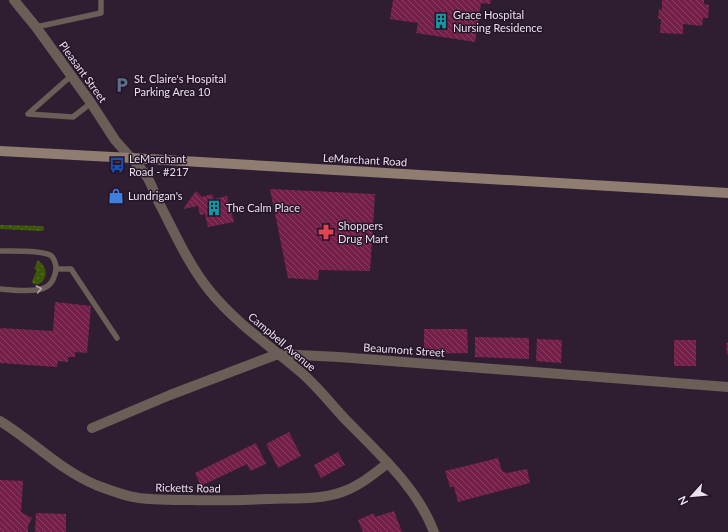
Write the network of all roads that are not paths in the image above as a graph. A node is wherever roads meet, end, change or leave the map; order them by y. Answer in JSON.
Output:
{"nodes":[{"id":1,"x":14,"y":0,"type":"edge"},
{"id":2,"x":101,"y":0,"type":"edge"},
{"id":3,"x":36,"y":27,"type":"junction"},
{"id":4,"x":71,"y":76,"type":"junction"},
{"id":5,"x":91,"y":103,"type":"junction"},
{"id":6,"x":0,"y":151,"type":"edge"},
{"id":7,"x":131,"y":158,"type":"junction"},
{"id":8,"x":728,"y":193,"type":"edge"},
{"id":9,"x":0,"y":251,"type":"edge"},
{"id":10,"x":56,"y":269,"type":"junction"},
{"id":11,"x":0,"y":289,"type":"edge"},
{"id":12,"x":116,"y":338,"type":"dead end"},
{"id":13,"x":278,"y":354,"type":"junction"},
{"id":14,"x":728,"y":387,"type":"edge"},
{"id":15,"x":0,"y":421,"type":"edge"},
{"id":16,"x":92,"y":428,"type":"dead end"},
{"id":17,"x":388,"y":463,"type":"junction"},
{"id":18,"x":434,"y":532,"type":"edge"}],
"edges":[{"from":1,"to":3,"type":"street","name":"Pleasant Street"},
{"from":2,"to":3,"type":"lane"},
{"from":3,"to":4,"type":"street","name":"Pleasant Street"},
{"from":4,"to":5,"type":"street","name":"Pleasant Street"},
{"from":4,"to":5,"type":"lane"},
{"from":5,"to":7,"type":"street","name":"Pleasant Street"},
{"from":6,"to":7,"type":"main road","name":"LeMarchant Road"},
{"from":7,"to":8,"type":"main road","name":"LeMarchant Road"},
{"from":7,"to":13,"type":"street","name":"Campbell Avenue"},
{"from":9,"to":10,"type":"lane"},
{"from":11,"to":10,"type":"lane","one_way":true},
{"from":10,"to":12,"type":"lane"},
{"from":13,"to":14,"type":"street","name":"Beaumont Street"},
{"from":13,"to":16,"type":"street","name":"Beaumont Street"},
{"from":13,"to":17,"type":"street","name":"Campbell Avenue"},
{"from":15,"to":17,"type":"street","name":"Ricketts Road"},
{"from":17,"to":18,"type":"street","name":"Campbell Avenue"}]}
